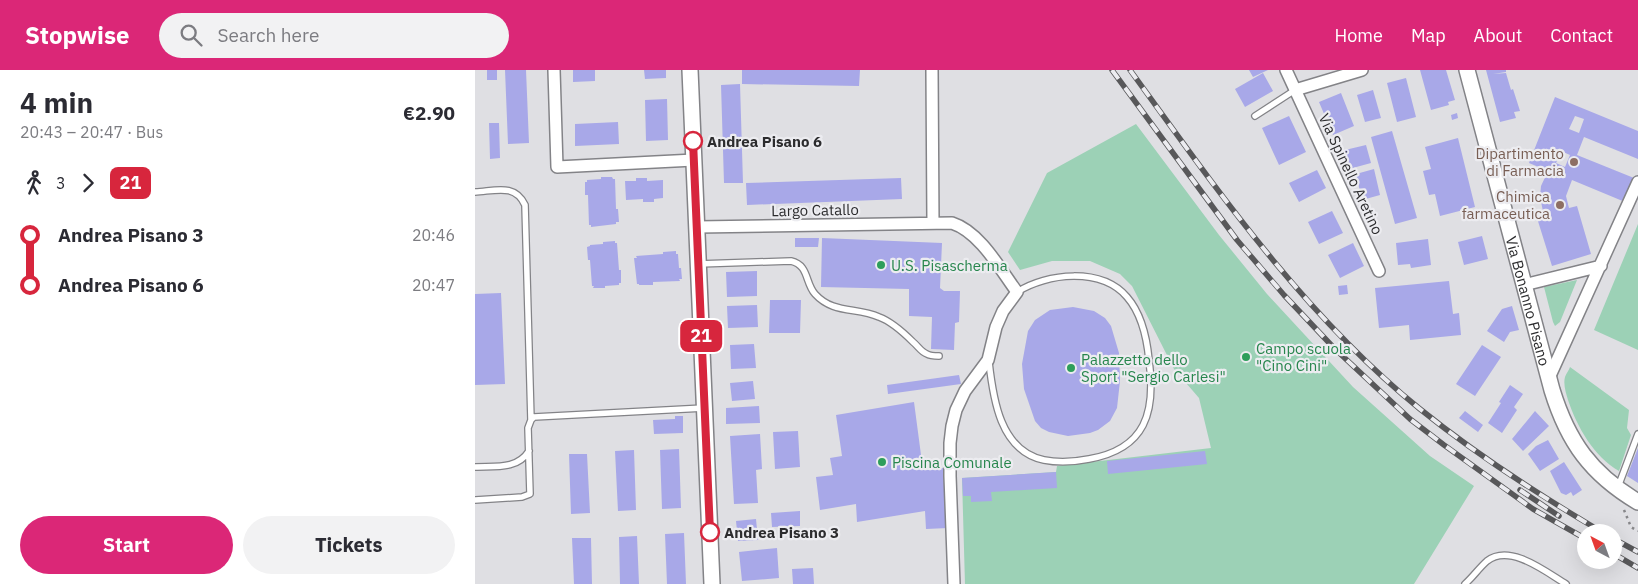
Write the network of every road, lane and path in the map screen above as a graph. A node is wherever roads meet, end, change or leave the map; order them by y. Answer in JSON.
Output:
{"nodes":[{"id":1,"x":554,"y":70,"type":"edge"},
{"id":2,"x":691,"y":70,"type":"edge"},
{"id":3,"x":932,"y":70,"type":"edge"},
{"id":4,"x":1286,"y":70,"type":"edge"},
{"id":5,"x":1362,"y":70,"type":"edge"},
{"id":6,"x":1467,"y":70,"type":"edge"},
{"id":7,"x":1295,"y":90,"type":"junction"},
{"id":8,"x":1255,"y":116,"type":"dead end"},
{"id":9,"x":694,"y":160,"type":"junction"},
{"id":10,"x":1638,"y":182,"type":"edge"},
{"id":11,"x":475,"y":192,"type":"edge"},
{"id":12,"x":933,"y":223,"type":"junction"},
{"id":13,"x":697,"y":227,"type":"junction"},
{"id":14,"x":698,"y":264,"type":"junction"},
{"id":15,"x":1601,"y":266,"type":"junction"},
{"id":16,"x":1379,"y":271,"type":"dead end"},
{"id":17,"x":1524,"y":285,"type":"junction"},
{"id":18,"x":1017,"y":292,"type":"junction"},
{"id":19,"x":939,"y":356,"type":"dead end"},
{"id":20,"x":988,"y":360,"type":"junction"},
{"id":21,"x":1549,"y":378,"type":"junction"},
{"id":22,"x":704,"y":408,"type":"junction"},
{"id":23,"x":531,"y":420,"type":"junction"},
{"id":24,"x":1638,"y":434,"type":"edge"},
{"id":25,"x":529,"y":451,"type":"junction"},
{"id":26,"x":475,"y":467,"type":"edge"},
{"id":27,"x":1619,"y":496,"type":"junction"},
{"id":28,"x":475,"y":500,"type":"edge"},
{"id":29,"x":1638,"y":502,"type":"edge"},
{"id":30,"x":1638,"y":531,"type":"edge"},
{"id":31,"x":954,"y":581,"type":"edge"},
{"id":32,"x":712,"y":584,"type":"edge"},
{"id":33,"x":1465,"y":584,"type":"edge"},
{"id":34,"x":1566,"y":584,"type":"edge"}],
"edges":[{"from":1,"to":9,"type":"street"},
{"from":2,"to":9,"type":"street"},
{"from":3,"to":12,"type":"street"},
{"from":4,"to":7,"type":"street","name":"Via Spinello Aretino"},
{"from":5,"to":7,"type":"street"},
{"from":6,"to":17,"type":"street","name":"Via Bonanno Pisano"},
{"from":7,"to":8,"type":"lane"},
{"from":7,"to":16,"type":"street","name":"Via Spinello Aretino"},
{"from":9,"to":13,"type":"street"},
{"from":10,"to":15,"type":"street"},
{"from":11,"to":23,"type":"lane"},
{"from":12,"to":13,"type":"street","name":"Largo Catallo"},
{"from":12,"to":18,"type":"street","name":"Largo Catallo"},
{"from":13,"to":14,"type":"street"},
{"from":14,"to":19,"type":"lane"},
{"from":14,"to":22,"type":"street"},
{"from":15,"to":17,"type":"street"},
{"from":15,"to":21,"type":"street"},
{"from":17,"to":21,"type":"street","name":"Via Bonanno Pisano"},
{"from":18,"to":20,"type":"street"},
{"from":18,"to":20,"type":"lane"},
{"from":20,"to":31,"type":"street"},
{"from":21,"to":27,"type":"street","name":"Via Bonanno Pisano"},
{"from":22,"to":23,"type":"lane"},
{"from":22,"to":32,"type":"street"},
{"from":23,"to":25,"type":"lane"},
{"from":24,"to":27,"type":"lane"},
{"from":25,"to":26,"type":"lane"},
{"from":25,"to":28,"type":"lane"},
{"from":27,"to":29,"type":"street","name":"Via Bonanno Pisano"},
{"from":27,"to":30,"type":"path"},
{"from":33,"to":34,"type":"lane"}]}
